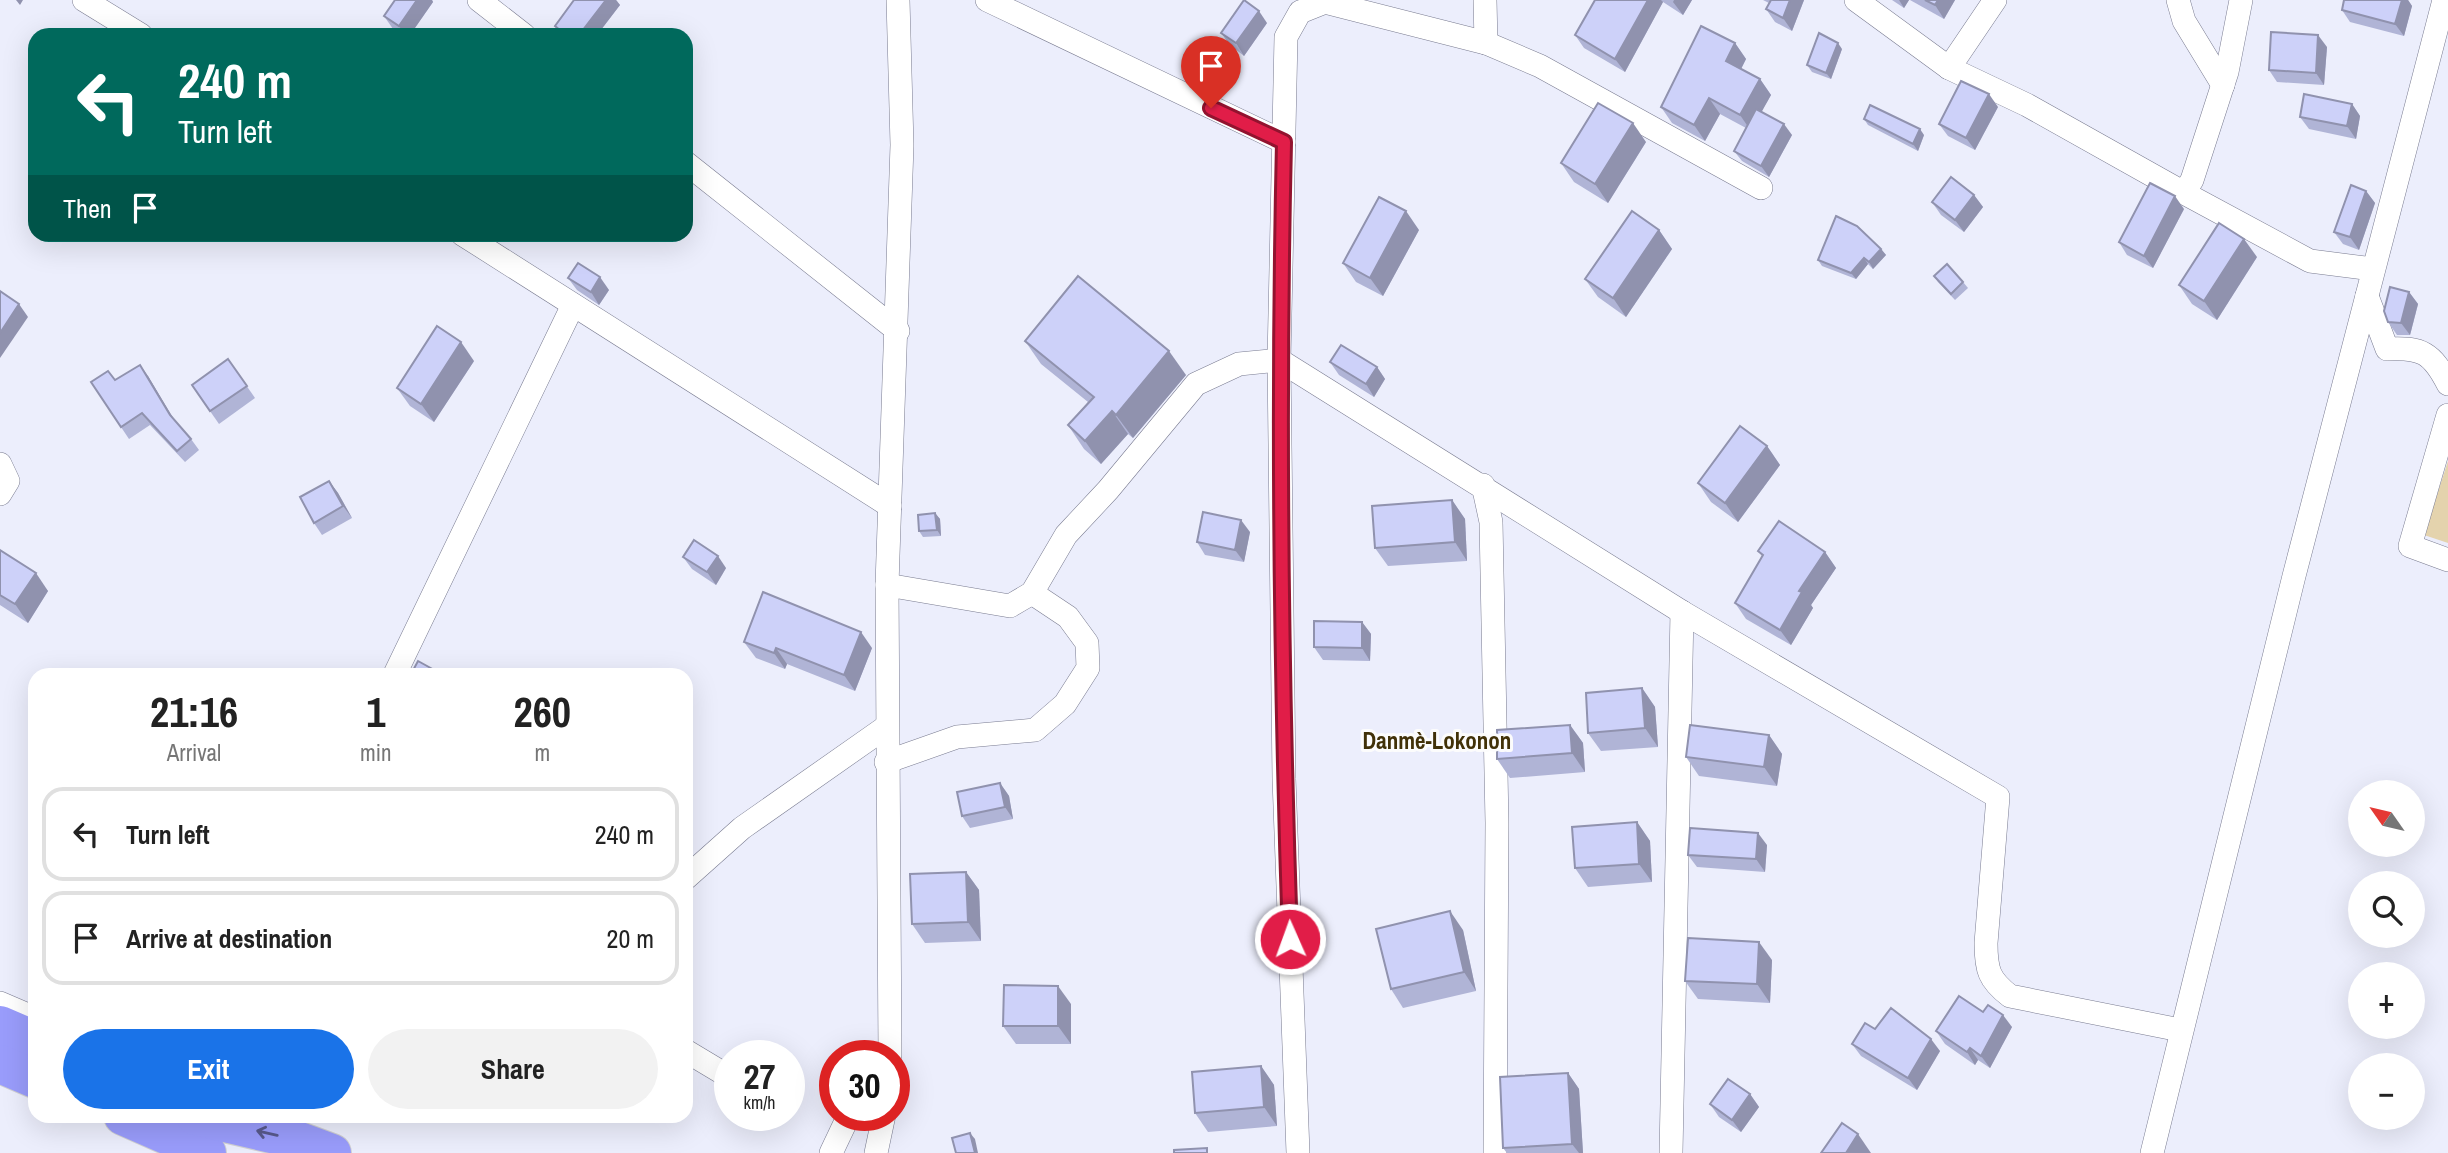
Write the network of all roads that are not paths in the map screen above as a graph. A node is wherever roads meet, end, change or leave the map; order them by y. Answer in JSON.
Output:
{"nodes":[{"id":1,"x":84,"y":0,"type":"edge"},
{"id":2,"x":479,"y":0,"type":"edge"},
{"id":3,"x":898,"y":0,"type":"edge"},
{"id":4,"x":987,"y":0,"type":"edge"},
{"id":5,"x":1287,"y":0,"type":"edge"},
{"id":6,"x":1485,"y":0,"type":"edge"},
{"id":7,"x":1856,"y":0,"type":"edge"},
{"id":8,"x":1995,"y":0,"type":"edge"},
{"id":9,"x":2179,"y":0,"type":"edge"},
{"id":10,"x":2241,"y":0,"type":"edge"},
{"id":11,"x":2444,"y":0,"type":"edge"},
{"id":12,"x":130,"y":28,"type":"edge"},
{"id":13,"x":515,"y":28,"type":"edge"},
{"id":14,"x":1286,"y":37,"type":"junction"},
{"id":15,"x":1486,"y":43,"type":"junction"},
{"id":16,"x":1949,"y":68,"type":"junction"},
{"id":17,"x":2222,"y":85,"type":"junction"},
{"id":18,"x":1284,"y":142,"type":"junction"},
{"id":19,"x":693,"y":169,"type":"edge"},
{"id":20,"x":1761,"y":188,"type":"dead end"},
{"id":21,"x":2184,"y":193,"type":"junction"},
{"id":22,"x":475,"y":242,"type":"edge"},
{"id":23,"x":2373,"y":269,"type":"junction"},
{"id":24,"x":2367,"y":296,"type":"junction"},
{"id":25,"x":573,"y":305,"type":"junction"},
{"id":26,"x":898,"y":331,"type":"junction"},
{"id":27,"x":1279,"y":360,"type":"junction"},
{"id":28,"x":2442,"y":360,"type":"edge"},
{"id":29,"x":2448,"y":384,"type":"edge"},
{"id":30,"x":2448,"y":415,"type":"edge"},
{"id":31,"x":0,"y":464,"type":"edge"},
{"id":32,"x":1483,"y":485,"type":"junction"},
{"id":33,"x":0,"y":494,"type":"edge"},
{"id":34,"x":891,"y":506,"type":"junction"},
{"id":35,"x":2448,"y":560,"type":"edge"},
{"id":36,"x":887,"y":585,"type":"junction"},
{"id":37,"x":1032,"y":593,"type":"junction"},
{"id":38,"x":1682,"y":612,"type":"junction"},
{"id":39,"x":398,"y":668,"type":"edge"},
{"id":40,"x":886,"y":727,"type":"junction"},
{"id":41,"x":886,"y":762,"type":"junction"},
{"id":42,"x":693,"y":872,"type":"edge"},
{"id":43,"x":0,"y":1003,"type":"edge"},
{"id":44,"x":28,"y":1015,"type":"edge"},
{"id":45,"x":0,"y":1025,"type":"edge"},
{"id":46,"x":2180,"y":1030,"type":"junction"},
{"id":47,"x":28,"y":1037,"type":"edge"},
{"id":48,"x":887,"y":1040,"type":"edge"},
{"id":49,"x":693,"y":1055,"type":"edge"},
{"id":50,"x":0,"y":1064,"type":"edge"},
{"id":51,"x":714,"y":1068,"type":"edge"},
{"id":52,"x":28,"y":1076,"type":"edge"},
{"id":53,"x":139,"y":1123,"type":"edge"},
{"id":54,"x":225,"y":1123,"type":"edge"},
{"id":55,"x":841,"y":1131,"type":"edge"},
{"id":56,"x":881,"y":1131,"type":"edge"},
{"id":57,"x":207,"y":1153,"type":"edge"},
{"id":58,"x":332,"y":1153,"type":"edge"},
{"id":59,"x":831,"y":1153,"type":"edge"},
{"id":60,"x":876,"y":1153,"type":"edge"},
{"id":61,"x":1298,"y":1153,"type":"edge"},
{"id":62,"x":1495,"y":1153,"type":"edge"},
{"id":63,"x":1671,"y":1153,"type":"edge"},
{"id":64,"x":2152,"y":1153,"type":"edge"}],
"edges":[{"from":1,"to":12,"type":"street"},
{"from":2,"to":13,"type":"street"},
{"from":3,"to":26,"type":"street"},
{"from":4,"to":18,"type":"street"},
{"from":5,"to":14,"type":"street"},
{"from":6,"to":15,"type":"street"},
{"from":7,"to":16,"type":"street"},
{"from":8,"to":16,"type":"street"},
{"from":9,"to":17,"type":"street"},
{"from":10,"to":17,"type":"street"},
{"from":11,"to":23,"type":"street"},
{"from":14,"to":15,"type":"street"},
{"from":14,"to":18,"type":"street"},
{"from":15,"to":20,"type":"street"},
{"from":16,"to":21,"type":"street"},
{"from":17,"to":21,"type":"street"},
{"from":18,"to":27,"type":"street"},
{"from":19,"to":26,"type":"street"},
{"from":21,"to":23,"type":"street"},
{"from":22,"to":25,"type":"street"},
{"from":23,"to":24,"type":"street"},
{"from":24,"to":28,"type":"street"},
{"from":24,"to":46,"type":"street"},
{"from":25,"to":34,"type":"street"},
{"from":25,"to":39,"type":"street"},
{"from":26,"to":34,"type":"street"},
{"from":27,"to":32,"type":"street"},
{"from":27,"to":37,"type":"street"},
{"from":27,"to":61,"type":"street"},
{"from":28,"to":29,"type":"street"},
{"from":30,"to":35,"type":"street"},
{"from":31,"to":33,"type":"street"},
{"from":32,"to":38,"type":"street"},
{"from":32,"to":62,"type":"street"},
{"from":34,"to":36,"type":"street"},
{"from":36,"to":37,"type":"street"},
{"from":36,"to":40,"type":"street"},
{"from":37,"to":41,"type":"street"},
{"from":38,"to":46,"type":"street"},
{"from":38,"to":63,"type":"street"},
{"from":40,"to":41,"type":"street"},
{"from":40,"to":42,"type":"street"},
{"from":41,"to":48,"type":"street"},
{"from":43,"to":44,"type":"street"},
{"from":45,"to":47,"type":"highway"},
{"from":46,"to":64,"type":"street"},
{"from":49,"to":51,"type":"street"},
{"from":50,"to":52,"type":"highway"},
{"from":53,"to":57,"type":"highway"},
{"from":58,"to":54,"type":"highway","one_way":true},
{"from":55,"to":59,"type":"street"},
{"from":56,"to":60,"type":"street"}]}
